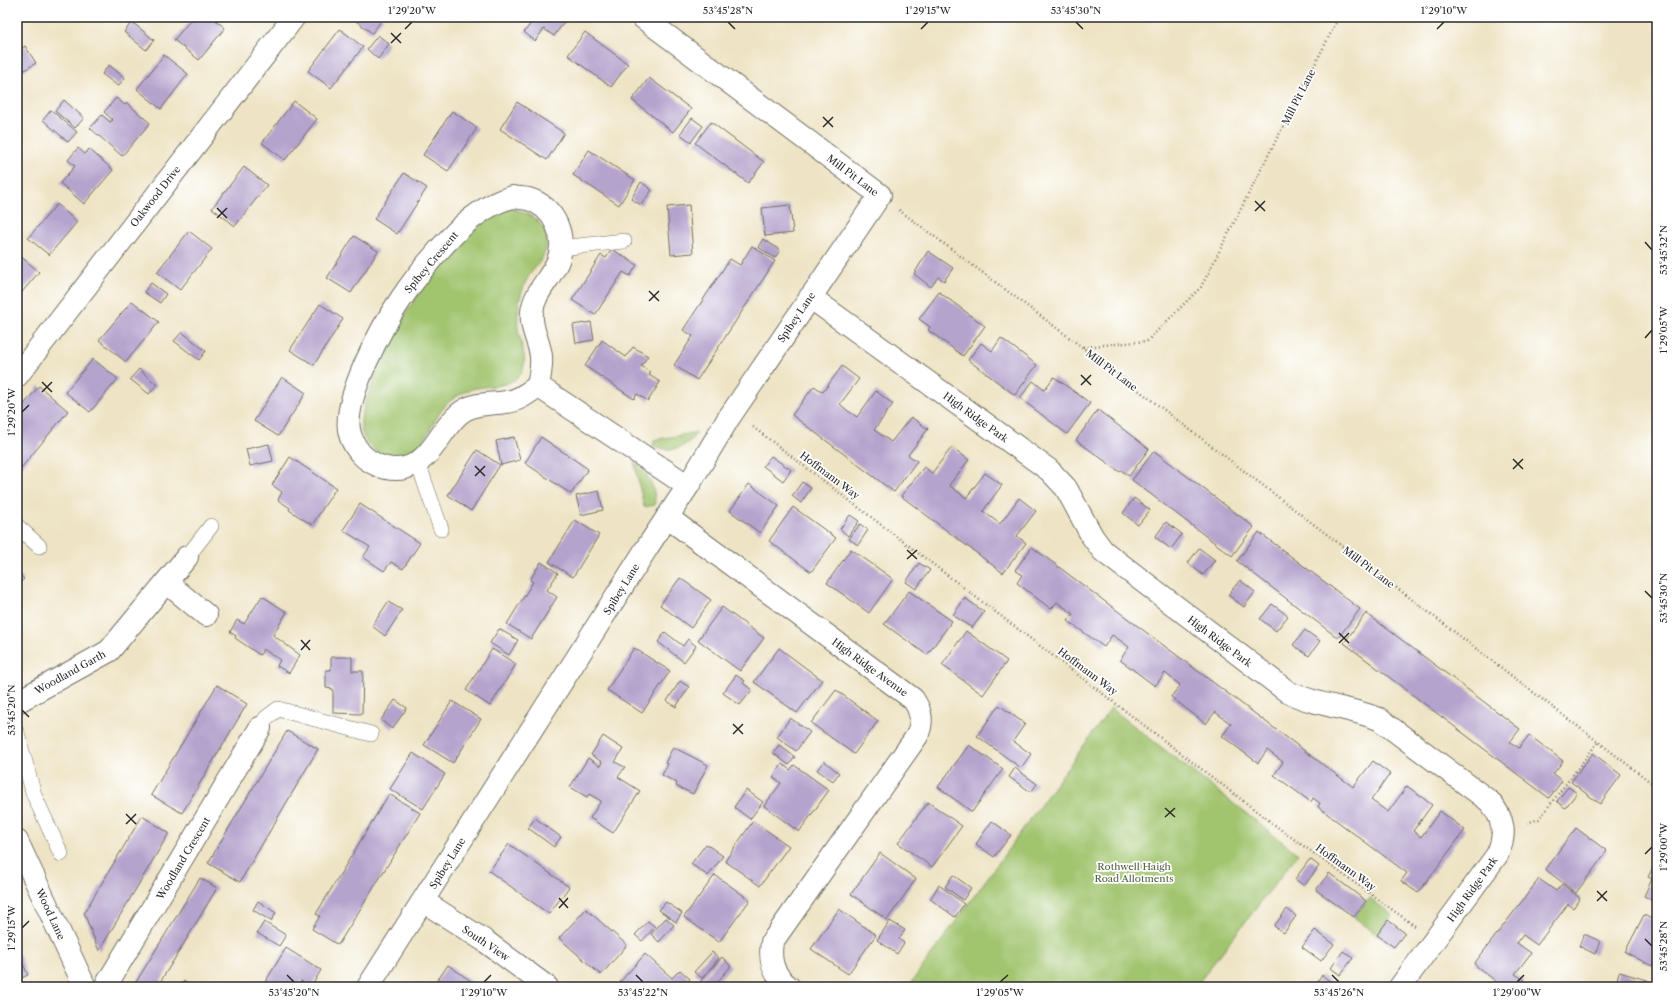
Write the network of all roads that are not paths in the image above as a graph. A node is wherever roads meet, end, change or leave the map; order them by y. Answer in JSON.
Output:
{"nodes":[{"id":1,"x":294,"y":17,"type":"edge"},
{"id":2,"x":642,"y":17,"type":"edge"},
{"id":3,"x":880,"y":195,"type":"joint"},
{"id":4,"x":624,"y":241,"type":"dead end"},
{"id":5,"x":561,"y":248,"type":"junction"},
{"id":6,"x":810,"y":297,"type":"junction"},
{"id":7,"x":17,"y":376,"type":"edge"},
{"id":8,"x":538,"y":386,"type":"junction"},
{"id":9,"x":418,"y":463,"type":"junction"},
{"id":10,"x":688,"y":486,"type":"junction"},
{"id":11,"x":667,"y":518,"type":"junction"},
{"id":12,"x":17,"y":526,"type":"edge"},
{"id":13,"x":211,"y":526,"type":"dead end"},
{"id":14,"x":441,"y":529,"type":"dead end"},
{"id":15,"x":39,"y":546,"type":"dead end"},
{"id":16,"x":187,"y":557,"type":"joint"},
{"id":17,"x":166,"y":582,"type":"junction"},
{"id":18,"x":206,"y":615,"type":"dead end"},
{"id":19,"x":17,"y":702,"type":"edge"},
{"id":20,"x":260,"y":728,"type":"joint"},
{"id":21,"x":17,"y":734,"type":"edge"},
{"id":22,"x":371,"y":734,"type":"dead end"},
{"id":23,"x":17,"y":841,"type":"edge"},
{"id":24,"x":61,"y":854,"type":"dead end"},
{"id":25,"x":423,"y":901,"type":"junction"},
{"id":26,"x":85,"y":987,"type":"edge"},
{"id":27,"x":105,"y":987,"type":"edge"},
{"id":28,"x":368,"y":987,"type":"edge"},
{"id":29,"x":547,"y":987,"type":"edge"},
{"id":30,"x":790,"y":987,"type":"edge"},
{"id":31,"x":1400,"y":987,"type":"edge"}],
"edges":[{"from":1,"to":7,"type":"street","name":"Oakwood Drive"},
{"from":2,"to":3,"type":"street","name":"Mill Pit Lane"},
{"from":3,"to":6,"type":"street","name":"Spibey Lane"},
{"from":4,"to":5,"type":"lane"},
{"from":5,"to":8,"type":"street","name":"Spibey Crescent"},
{"from":5,"to":9,"type":"street","name":"Spibey Crescent"},
{"from":6,"to":10,"type":"street","name":"Spibey Lane"},
{"from":6,"to":31,"type":"street","name":"High Ridge Park"},
{"from":8,"to":9,"type":"street","name":"Spibey Crescent"},
{"from":8,"to":10,"type":"street"},
{"from":9,"to":14,"type":"lane"},
{"from":10,"to":11,"type":"street","name":"Spibey Lane"},
{"from":11,"to":25,"type":"street","name":"Spibey Lane"},
{"from":11,"to":30,"type":"street","name":"High Ridge Avenue"},
{"from":12,"to":15,"type":"lane"},
{"from":13,"to":16,"type":"lane"},
{"from":16,"to":17,"type":"street","name":"Woodland Garth"},
{"from":17,"to":18,"type":"street"},
{"from":17,"to":19,"type":"street","name":"Woodland Garth"},
{"from":20,"to":22,"type":"lane"},
{"from":20,"to":27,"type":"street","name":"Woodland Crescent"},
{"from":21,"to":24,"type":"lane"},
{"from":23,"to":26,"type":"street","name":"Wood Lane"},
{"from":25,"to":28,"type":"street","name":"Spibey Lane"},
{"from":25,"to":29,"type":"street","name":"South View"}]}
